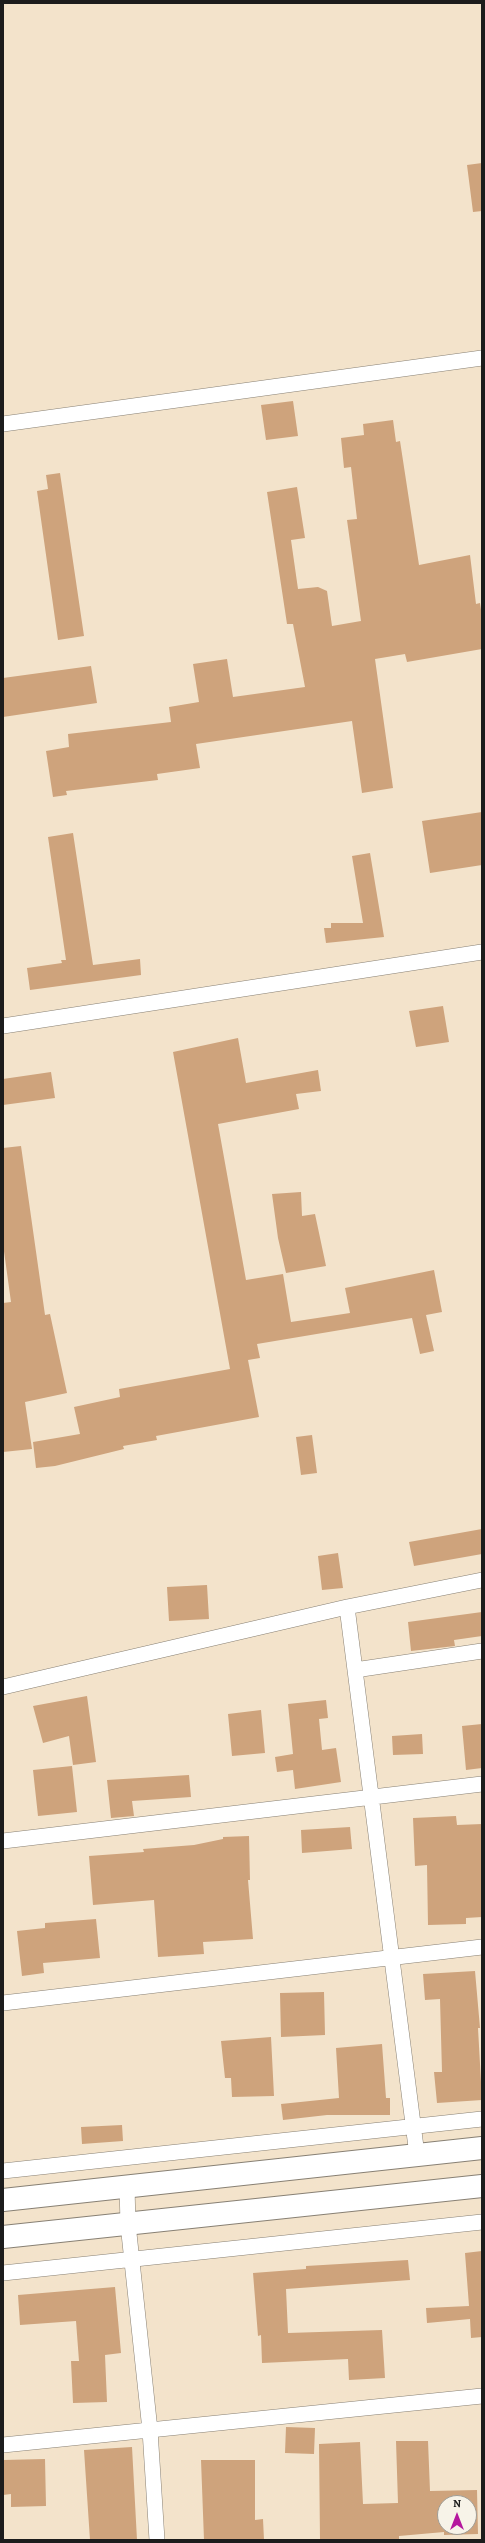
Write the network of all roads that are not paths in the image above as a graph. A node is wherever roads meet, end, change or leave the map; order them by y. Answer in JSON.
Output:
{"nodes":[{"id":1,"x":482,"y":358,"type":"edge"},
{"id":2,"x":3,"y":424,"type":"edge"},
{"id":3,"x":482,"y":952,"type":"edge"},
{"id":4,"x":3,"y":1026,"type":"edge"},
{"id":5,"x":482,"y":1580,"type":"edge"},
{"id":6,"x":347,"y":1607,"type":"junction"},
{"id":7,"x":482,"y":1651,"type":"edge"},
{"id":8,"x":355,"y":1670,"type":"junction"},
{"id":9,"x":3,"y":1687,"type":"edge"},
{"id":10,"x":482,"y":1784,"type":"edge"},
{"id":11,"x":371,"y":1796,"type":"junction"},
{"id":12,"x":3,"y":1840,"type":"edge"},
{"id":13,"x":482,"y":1947,"type":"edge"},
{"id":14,"x":392,"y":1958,"type":"junction"},
{"id":15,"x":3,"y":2003,"type":"edge"},
{"id":16,"x":482,"y":2119,"type":"edge"},
{"id":17,"x":414,"y":2126,"type":"junction"},
{"id":18,"x":482,"y":2148,"type":"edge"},
{"id":19,"x":418,"y":2155,"type":"junction"},
{"id":20,"x":3,"y":2171,"type":"edge"},
{"id":21,"x":482,"y":2186,"type":"edge"},
{"id":22,"x":127,"y":2187,"type":"junction"},
{"id":23,"x":3,"y":2200,"type":"edge"},
{"id":24,"x":482,"y":2222,"type":"edge"},
{"id":25,"x":128,"y":2224,"type":"junction"},
{"id":26,"x":3,"y":2237,"type":"edge"},
{"id":27,"x":132,"y":2259,"type":"junction"},
{"id":28,"x":3,"y":2273,"type":"edge"},
{"id":29,"x":482,"y":2396,"type":"edge"},
{"id":30,"x":150,"y":2430,"type":"junction"},
{"id":31,"x":3,"y":2445,"type":"edge"},
{"id":32,"x":157,"y":2540,"type":"edge"}],
"edges":[{"from":1,"to":2,"type":"street"},
{"from":3,"to":4,"type":"street"},
{"from":5,"to":6,"type":"street"},
{"from":6,"to":8,"type":"street"},
{"from":6,"to":9,"type":"street"},
{"from":7,"to":8,"type":"street"},
{"from":8,"to":11,"type":"street"},
{"from":10,"to":11,"type":"street"},
{"from":11,"to":12,"type":"street"},
{"from":11,"to":14,"type":"street"},
{"from":13,"to":14,"type":"street"},
{"from":14,"to":15,"type":"street"},
{"from":14,"to":17,"type":"street"},
{"from":16,"to":17,"type":"street"},
{"from":17,"to":19,"type":"street"},
{"from":17,"to":20,"type":"street"},
{"from":18,"to":19,"type":"main road"},
{"from":19,"to":22,"type":"main road"},
{"from":21,"to":25,"type":"main road"},
{"from":22,"to":23,"type":"main road"},
{"from":22,"to":25,"type":"street"},
{"from":24,"to":27,"type":"street"},
{"from":25,"to":26,"type":"main road"},
{"from":25,"to":27,"type":"street"},
{"from":27,"to":28,"type":"street"},
{"from":27,"to":30,"type":"street"},
{"from":29,"to":30,"type":"street"},
{"from":30,"to":31,"type":"street"},
{"from":30,"to":32,"type":"street"}]}
